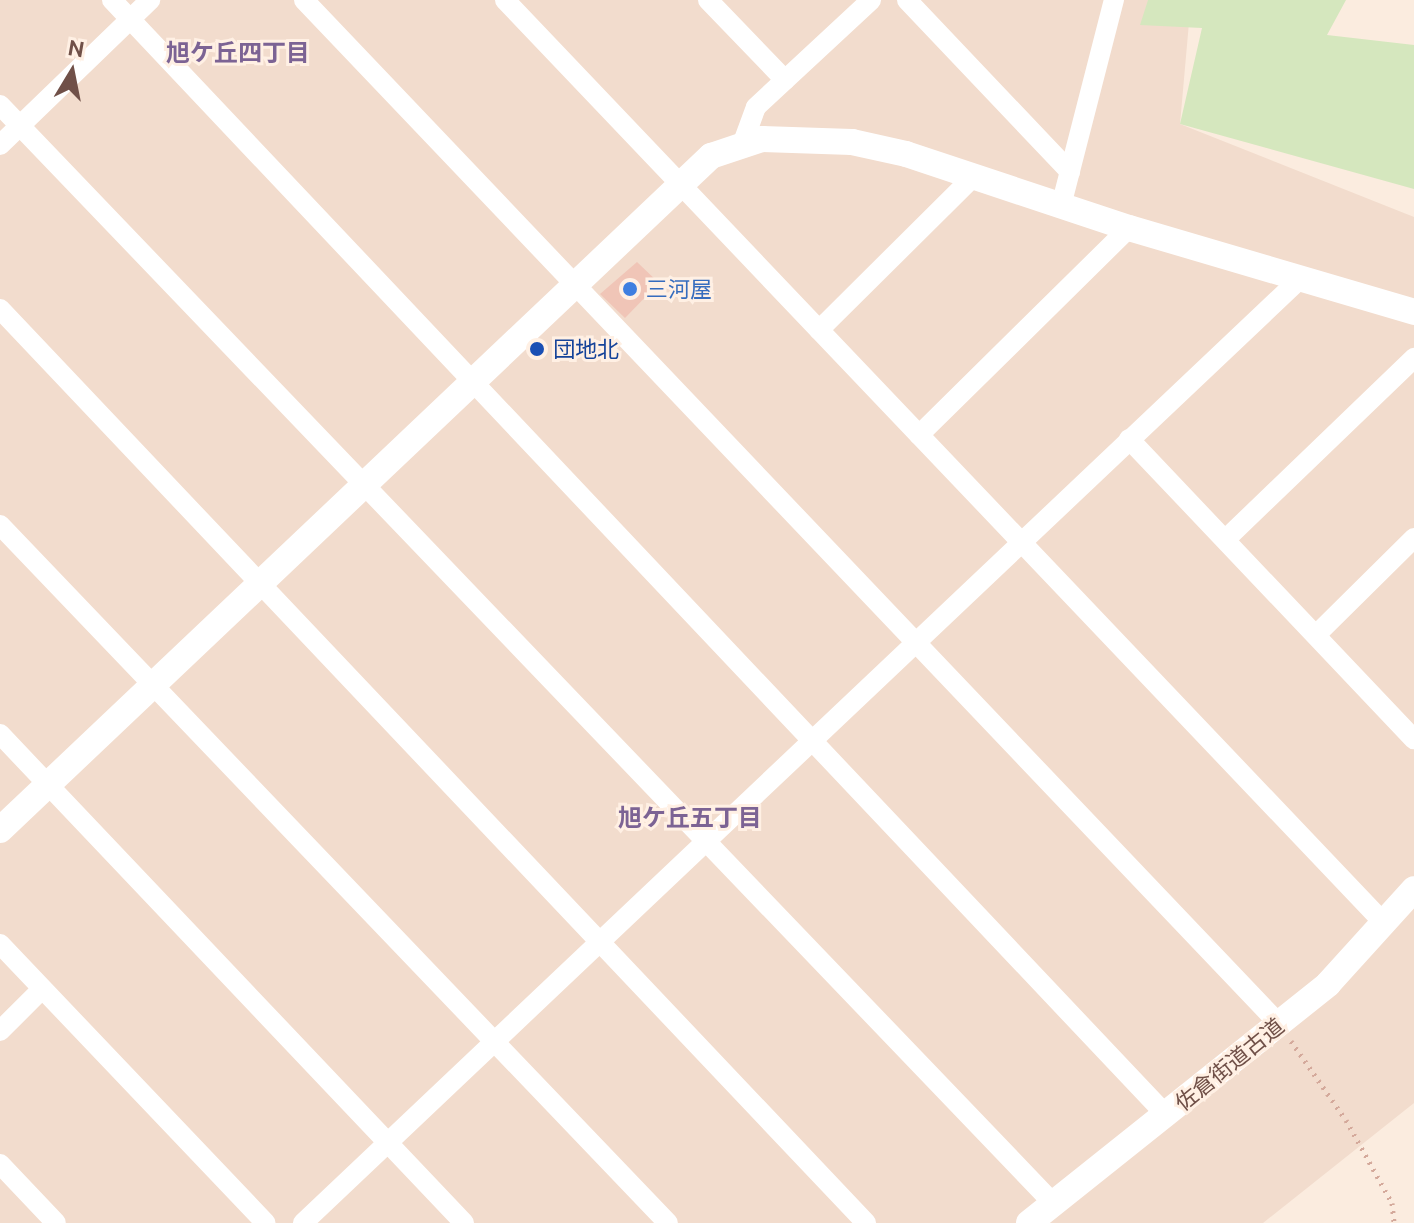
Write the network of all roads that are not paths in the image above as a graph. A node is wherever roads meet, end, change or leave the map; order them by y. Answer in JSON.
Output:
{"nodes":[{"id":1,"x":112,"y":0,"type":"edge"},
{"id":2,"x":150,"y":0,"type":"edge"},
{"id":3,"x":304,"y":0,"type":"edge"},
{"id":4,"x":505,"y":0,"type":"edge"},
{"id":5,"x":708,"y":0,"type":"edge"},
{"id":6,"x":871,"y":0,"type":"edge"},
{"id":7,"x":907,"y":0,"type":"edge"},
{"id":8,"x":1111,"y":2,"type":"edge"},
{"id":9,"x":130,"y":19,"type":"junction"},
{"id":10,"x":785,"y":80,"type":"junction"},
{"id":11,"x":0,"y":105,"type":"edge"},
{"id":12,"x":20,"y":126,"type":"junction"},
{"id":13,"x":0,"y":145,"type":"edge"},
{"id":14,"x":742,"y":145,"type":"junction"},
{"id":15,"x":1070,"y":172,"type":"junction"},
{"id":16,"x":974,"y":176,"type":"junction"},
{"id":17,"x":680,"y":183,"type":"junction"},
{"id":18,"x":1061,"y":206,"type":"junction"},
{"id":19,"x":1129,"y":228,"type":"junction"},
{"id":20,"x":1301,"y":278,"type":"junction"},
{"id":21,"x":574,"y":284,"type":"junction"},
{"id":22,"x":0,"y":309,"type":"edge"},
{"id":23,"x":1414,"y":312,"type":"edge"},
{"id":24,"x":819,"y":330,"type":"junction"},
{"id":25,"x":1414,"y":358,"type":"edge"},
{"id":26,"x":472,"y":381,"type":"junction"},
{"id":27,"x":919,"y":435,"type":"junction"},
{"id":28,"x":1129,"y":439,"type":"junction"},
{"id":29,"x":364,"y":484,"type":"junction"},
{"id":30,"x":0,"y":525,"type":"edge"},
{"id":31,"x":1227,"y":538,"type":"junction"},
{"id":32,"x":1414,"y":538,"type":"edge"},
{"id":33,"x":1021,"y":542,"type":"junction"},
{"id":34,"x":258,"y":585,"type":"junction"},
{"id":35,"x":1318,"y":633,"type":"junction"},
{"id":36,"x":915,"y":644,"type":"junction"},
{"id":37,"x":153,"y":685,"type":"junction"},
{"id":38,"x":0,"y":734,"type":"edge"},
{"id":39,"x":1414,"y":739,"type":"edge"},
{"id":40,"x":812,"y":741,"type":"junction"},
{"id":41,"x":48,"y":785,"type":"junction"},
{"id":42,"x":0,"y":830,"type":"edge"},
{"id":43,"x":706,"y":841,"type":"junction"},
{"id":44,"x":1414,"y":889,"type":"edge"},
{"id":45,"x":1385,"y":924,"type":"junction"},
{"id":46,"x":599,"y":942,"type":"junction"},
{"id":47,"x":0,"y":944,"type":"edge"},
{"id":48,"x":42,"y":989,"type":"junction"},
{"id":49,"x":1279,"y":1024,"type":"junction"},
{"id":50,"x":0,"y":1031,"type":"edge"},
{"id":51,"x":495,"y":1041,"type":"junction"},
{"id":52,"x":1167,"y":1116,"type":"junction"},
{"id":53,"x":388,"y":1143,"type":"junction"},
{"id":54,"x":0,"y":1164,"type":"edge"},
{"id":55,"x":1053,"y":1203,"type":"junction"},
{"id":56,"x":56,"y":1223,"type":"edge"},
{"id":57,"x":266,"y":1223,"type":"edge"},
{"id":58,"x":303,"y":1223,"type":"edge"},
{"id":59,"x":464,"y":1223,"type":"edge"},
{"id":60,"x":668,"y":1223,"type":"edge"},
{"id":61,"x":866,"y":1223,"type":"edge"},
{"id":62,"x":1029,"y":1223,"type":"edge"}],
"edges":[{"from":1,"to":9,"type":"street"},
{"from":2,"to":9,"type":"street"},
{"from":3,"to":21,"type":"street"},
{"from":4,"to":17,"type":"street"},
{"from":5,"to":10,"type":"street"},
{"from":6,"to":10,"type":"street"},
{"from":7,"to":15,"type":"street"},
{"from":8,"to":15,"type":"street"},
{"from":9,"to":12,"type":"street"},
{"from":9,"to":26,"type":"street"},
{"from":10,"to":14,"type":"street"},
{"from":11,"to":12,"type":"street"},
{"from":12,"to":13,"type":"street"},
{"from":12,"to":29,"type":"street"},
{"from":14,"to":16,"type":"street"},
{"from":14,"to":17,"type":"street"},
{"from":15,"to":18,"type":"street"},
{"from":16,"to":18,"type":"street"},
{"from":16,"to":24,"type":"street"},
{"from":17,"to":21,"type":"street"},
{"from":17,"to":24,"type":"street"},
{"from":18,"to":19,"type":"street"},
{"from":19,"to":20,"type":"street"},
{"from":19,"to":27,"type":"street"},
{"from":20,"to":23,"type":"street"},
{"from":20,"to":28,"type":"street"},
{"from":21,"to":26,"type":"street"},
{"from":21,"to":36,"type":"street"},
{"from":22,"to":34,"type":"street"},
{"from":24,"to":27,"type":"street"},
{"from":25,"to":31,"type":"street"},
{"from":26,"to":29,"type":"street"},
{"from":26,"to":40,"type":"street"},
{"from":27,"to":33,"type":"street"},
{"from":28,"to":31,"type":"street"},
{"from":28,"to":33,"type":"street"},
{"from":29,"to":34,"type":"street"},
{"from":29,"to":43,"type":"street"},
{"from":30,"to":37,"type":"street"},
{"from":31,"to":35,"type":"street"},
{"from":32,"to":35,"type":"street"},
{"from":33,"to":36,"type":"street"},
{"from":33,"to":45,"type":"street"},
{"from":34,"to":37,"type":"street"},
{"from":34,"to":46,"type":"street"},
{"from":35,"to":39,"type":"street"},
{"from":36,"to":40,"type":"street"},
{"from":36,"to":49,"type":"street"},
{"from":37,"to":41,"type":"street"},
{"from":37,"to":51,"type":"street"},
{"from":38,"to":41,"type":"street"},
{"from":40,"to":43,"type":"street"},
{"from":40,"to":52,"type":"street"},
{"from":41,"to":42,"type":"street"},
{"from":41,"to":53,"type":"street"},
{"from":43,"to":46,"type":"street"},
{"from":43,"to":55,"type":"street"},
{"from":44,"to":45,"type":"street","name":"佐倉街道古道"},
{"from":45,"to":49,"type":"street","name":"佐倉街道古道"},
{"from":46,"to":51,"type":"street"},
{"from":46,"to":61,"type":"street"},
{"from":47,"to":48,"type":"street"},
{"from":48,"to":50,"type":"street"},
{"from":48,"to":57,"type":"street"},
{"from":49,"to":52,"type":"street","name":"佐倉街道古道"},
{"from":51,"to":53,"type":"street"},
{"from":51,"to":60,"type":"street"},
{"from":52,"to":55,"type":"street","name":"佐倉街道古道"},
{"from":53,"to":58,"type":"street"},
{"from":53,"to":59,"type":"street"},
{"from":54,"to":56,"type":"street"},
{"from":55,"to":62,"type":"street","name":"佐倉街道古道"}]}
